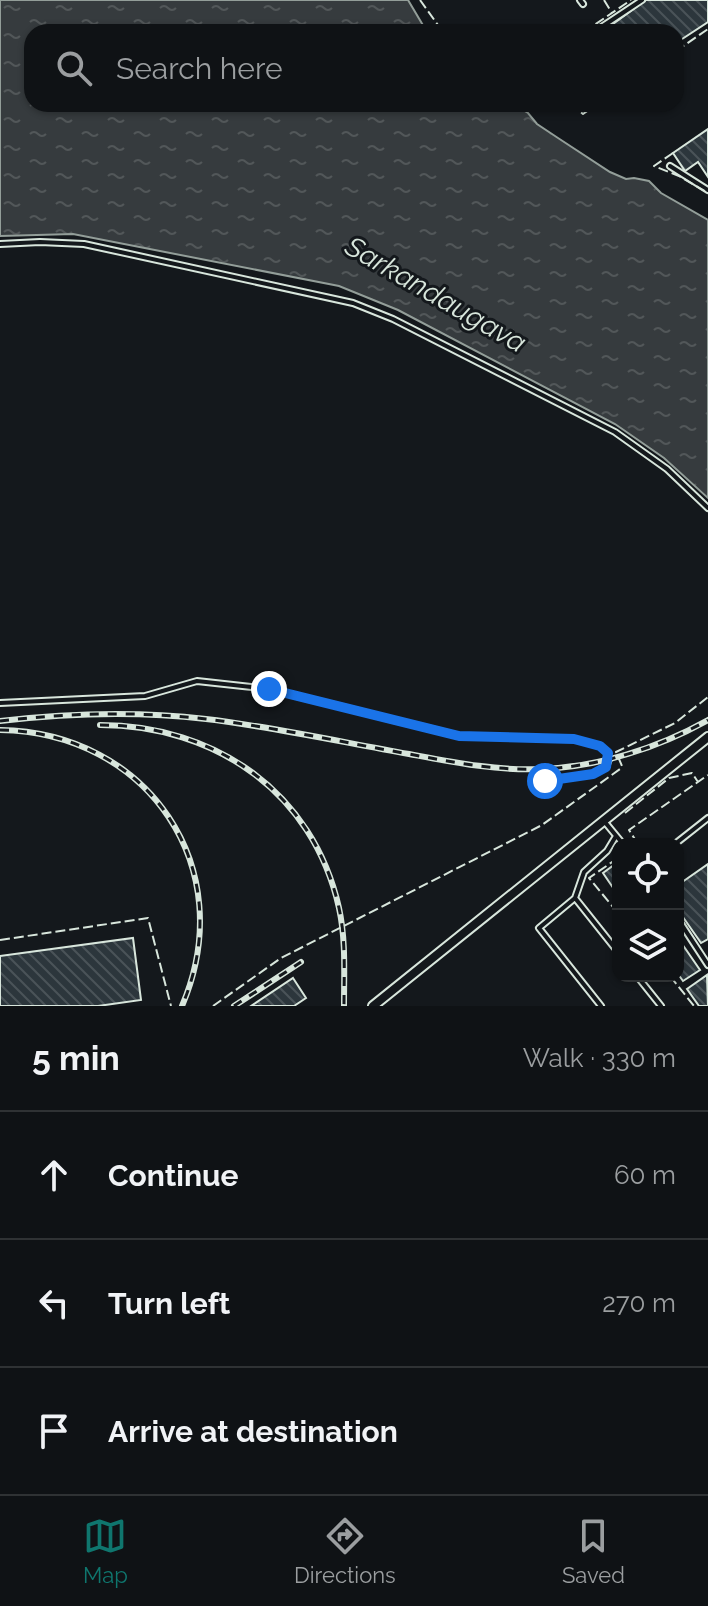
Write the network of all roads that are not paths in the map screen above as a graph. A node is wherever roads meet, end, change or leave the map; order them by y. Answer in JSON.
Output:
{"nodes":[{"id":1,"x":642,"y":0,"type":"edge"},
{"id":2,"x":606,"y":24,"type":"edge"},
{"id":3,"x":670,"y":166,"type":"dead end"},
{"id":4,"x":708,"y":190,"type":"edge"},
{"id":5,"x":0,"y":244,"type":"edge"},
{"id":6,"x":708,"y":508,"type":"edge"},
{"id":7,"x":0,"y":703,"type":"edge"},
{"id":8,"x":708,"y":737,"type":"edge"},
{"id":9,"x":545,"y":781,"type":"dead end"},
{"id":10,"x":708,"y":818,"type":"edge"},
{"id":11,"x":604,"y":821,"type":"junction"},
{"id":12,"x":616,"y":836,"type":"joint"},
{"id":13,"x":683,"y":838,"type":"edge"},
{"id":14,"x":575,"y":898,"type":"junction"},
{"id":15,"x":684,"y":927,"type":"edge"},
{"id":16,"x":612,"y":944,"type":"edge"},
{"id":17,"x":705,"y":956,"type":"edge"},
{"id":18,"x":708,"y":965,"type":"edge"},
{"id":19,"x":642,"y":982,"type":"edge"},
{"id":20,"x":384,"y":997,"type":"junction"},
{"id":21,"x":373,"y":1006,"type":"edge"},
{"id":22,"x":391,"y":1006,"type":"edge"},
{"id":23,"x":601,"y":1006,"type":"edge"},
{"id":24,"x":661,"y":1006,"type":"edge"}],
"edges":[{"from":1,"to":2,"type":"lane"},
{"from":3,"to":4,"type":"lane"},
{"from":5,"to":6,"type":"lane"},
{"from":7,"to":9,"type":"lane"},
{"from":8,"to":11,"type":"street"},
{"from":10,"to":13,"type":"lane"},
{"from":11,"to":12,"type":"lane"},
{"from":11,"to":20,"type":"street"},
{"from":12,"to":14,"type":"lane"},
{"from":14,"to":16,"type":"lane"},
{"from":14,"to":23,"type":"lane"},
{"from":15,"to":17,"type":"lane"},
{"from":17,"to":18,"type":"lane"},
{"from":19,"to":24,"type":"lane"},
{"from":20,"to":21,"type":"street"},
{"from":20,"to":22,"type":"lane"}]}
